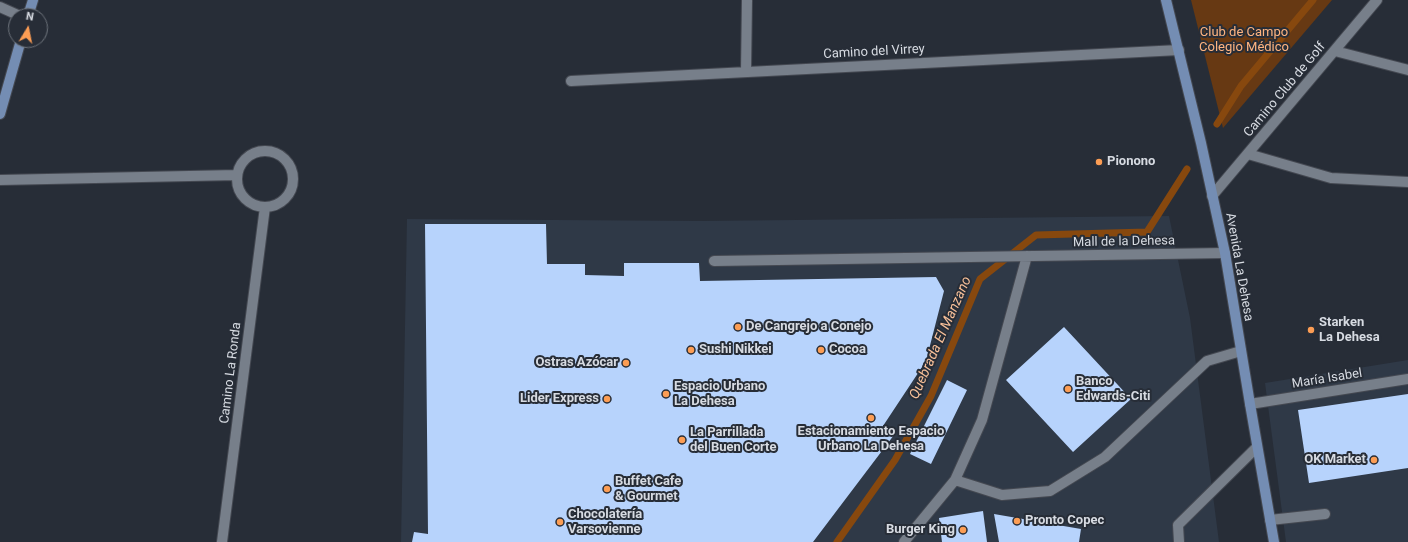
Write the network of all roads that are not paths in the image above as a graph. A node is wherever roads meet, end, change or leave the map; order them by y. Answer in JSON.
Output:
{"nodes":[{"id":1,"x":747,"y":0,"type":"edge"},
{"id":2,"x":1166,"y":0,"type":"edge"},
{"id":3,"x":1377,"y":0,"type":"edge"},
{"id":4,"x":19,"y":48,"type":"edge"},
{"id":5,"x":1179,"y":50,"type":"junction"},
{"id":6,"x":1334,"y":51,"type":"junction"},
{"id":7,"x":1408,"y":70,"type":"edge"},
{"id":8,"x":746,"y":72,"type":"junction"},
{"id":9,"x":571,"y":81,"type":"dead end"},
{"id":10,"x":0,"y":114,"type":"edge"},
{"id":11,"x":1248,"y":154,"type":"junction"},
{"id":12,"x":237,"y":175,"type":"junction"},
{"id":13,"x":0,"y":180,"type":"edge"},
{"id":14,"x":1408,"y":182,"type":"edge"},
{"id":15,"x":1212,"y":196,"type":"junction"},
{"id":16,"x":265,"y":207,"type":"junction"},
{"id":17,"x":1225,"y":253,"type":"junction"},
{"id":18,"x":1025,"y":256,"type":"junction"},
{"id":19,"x":714,"y":261,"type":"dead end"},
{"id":20,"x":1241,"y":351,"type":"junction"},
{"id":21,"x":1408,"y":379,"type":"edge"},
{"id":22,"x":1250,"y":404,"type":"junction"},
{"id":23,"x":1258,"y":447,"type":"junction"},
{"id":24,"x":955,"y":480,"type":"junction"},
{"id":25,"x":1325,"y":514,"type":"dead end"},
{"id":26,"x":1270,"y":520,"type":"junction"},
{"id":27,"x":222,"y":542,"type":"edge"},
{"id":28,"x":904,"y":542,"type":"edge"},
{"id":29,"x":1179,"y":542,"type":"edge"},
{"id":30,"x":1274,"y":542,"type":"edge"}],
"edges":[{"from":1,"to":8,"type":"street"},
{"from":2,"to":5,"type":"main road","name":"Avenida La Dehesa"},
{"from":3,"to":6,"type":"street","name":"Camino Club de Golf"},
{"from":4,"to":10,"type":"main road"},
{"from":5,"to":8,"type":"street","name":"Camino del Virrey"},
{"from":5,"to":15,"type":"main road","name":"Avenida La Dehesa"},
{"from":6,"to":7,"type":"street"},
{"from":6,"to":11,"type":"street","name":"Camino Club de Golf"},
{"from":8,"to":9,"type":"street","name":"Camino del Virrey"},
{"from":11,"to":14,"type":"street"},
{"from":11,"to":15,"type":"street","name":"Camino Club de Golf"},
{"from":12,"to":13,"type":"street"},
{"from":12,"to":16,"type":"street"},
{"from":12,"to":16,"type":"street"},
{"from":15,"to":17,"type":"main road","name":"Avenida La Dehesa"},
{"from":16,"to":27,"type":"street","name":"Camino La Ronda"},
{"from":17,"to":18,"type":"street","name":"Mall de la Dehesa"},
{"from":17,"to":20,"type":"main road","name":"Avenida La Dehesa"},
{"from":18,"to":19,"type":"street","name":"Mall de la Dehesa"},
{"from":18,"to":24,"type":"street"},
{"from":20,"to":22,"type":"main road","name":"Avenida La Dehesa"},
{"from":20,"to":24,"type":"street"},
{"from":21,"to":22,"type":"street","name":"María Isabel"},
{"from":22,"to":23,"type":"main road","name":"Avenida La Dehesa"},
{"from":23,"to":26,"type":"main road","name":"Avenida La Dehesa"},
{"from":23,"to":29,"type":"street"},
{"from":24,"to":28,"type":"street"},
{"from":25,"to":26,"type":"street"},
{"from":26,"to":30,"type":"main road","name":"Avenida La Dehesa"}]}
